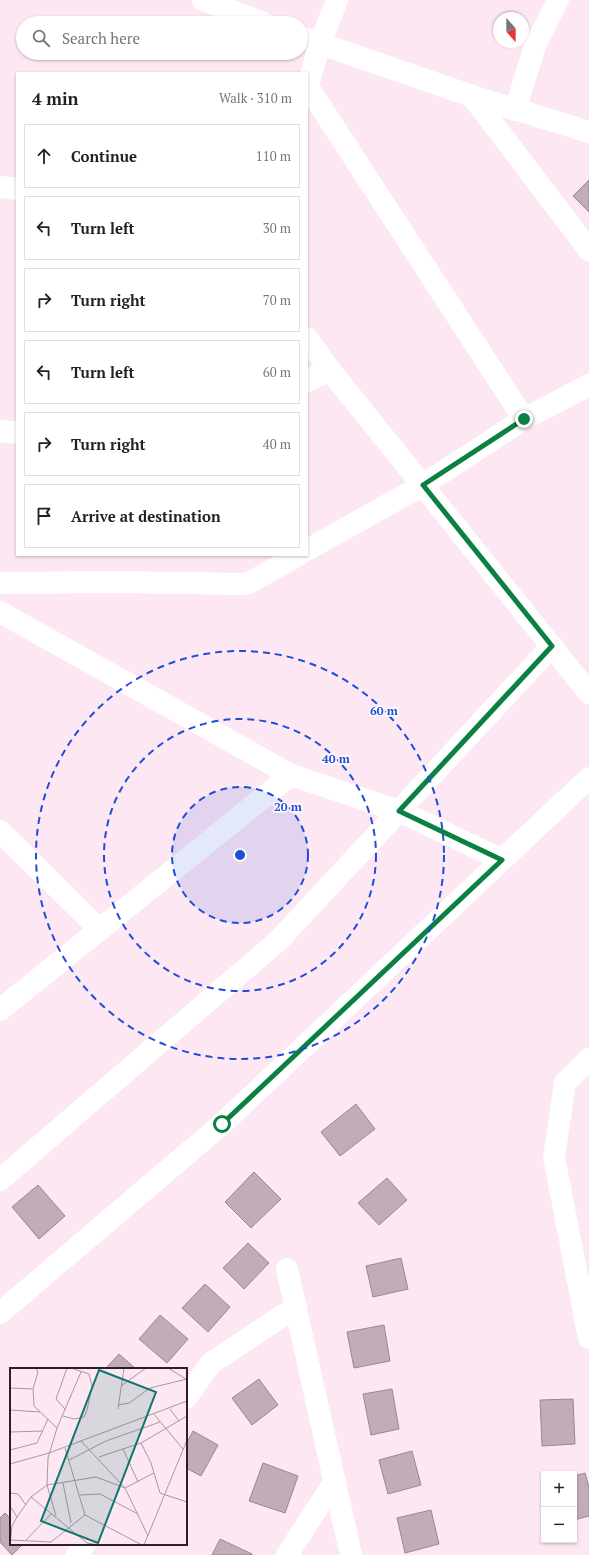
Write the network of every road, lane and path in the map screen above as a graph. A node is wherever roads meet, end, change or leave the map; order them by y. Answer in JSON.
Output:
{"nodes":[{"id":1,"x":203,"y":0,"type":"edge"},
{"id":2,"x":337,"y":0,"type":"edge"},
{"id":3,"x":558,"y":0,"type":"edge"},
{"id":4,"x":245,"y":16,"type":"edge"},
{"id":5,"x":310,"y":41,"type":"edge"},
{"id":6,"x":308,"y":72,"type":"edge"},
{"id":7,"x":308,"y":90,"type":"edge"},
{"id":8,"x":472,"y":96,"type":"junction"},
{"id":9,"x":515,"y":110,"type":"junction"},
{"id":10,"x":589,"y":132,"type":"edge"},
{"id":11,"x":0,"y":187,"type":"edge"},
{"id":12,"x":16,"y":189,"type":"edge"},
{"id":13,"x":589,"y":250,"type":"edge"},
{"id":14,"x":308,"y":339,"type":"edge"},
{"id":15,"x":330,"y":370,"type":"junction"},
{"id":16,"x":308,"y":381,"type":"edge"},
{"id":17,"x":589,"y":384,"type":"edge"},
{"id":18,"x":524,"y":419,"type":"junction"},
{"id":19,"x":0,"y":431,"type":"edge"},
{"id":20,"x":16,"y":433,"type":"edge"},
{"id":21,"x":423,"y":485,"type":"junction"},
{"id":22,"x":308,"y":549,"type":"edge"},
{"id":23,"x":297,"y":556,"type":"edge"},
{"id":24,"x":0,"y":583,"type":"edge"},
{"id":25,"x":0,"y":612,"type":"edge"},
{"id":26,"x":552,"y":646,"type":"junction"},
{"id":27,"x":589,"y":693,"type":"edge"},
{"id":28,"x":291,"y":775,"type":"junction"},
{"id":29,"x":589,"y":778,"type":"edge"},
{"id":30,"x":399,"y":811,"type":"junction"},
{"id":31,"x":0,"y":831,"type":"edge"},
{"id":32,"x":502,"y":860,"type":"junction"},
{"id":33,"x":100,"y":930,"type":"junction"},
{"id":34,"x":0,"y":1010,"type":"edge"},
{"id":35,"x":589,"y":1059,"type":"edge"},
{"id":36,"x":0,"y":1180,"type":"edge"},
{"id":37,"x":287,"y":1269,"type":"dead end"},
{"id":38,"x":296,"y":1307,"type":"junction"},
{"id":39,"x":0,"y":1313,"type":"edge"},
{"id":40,"x":589,"y":1338,"type":"edge"},
{"id":41,"x":187,"y":1397,"type":"edge"},
{"id":42,"x":335,"y":1482,"type":"junction"},
{"id":43,"x":84,"y":1545,"type":"edge"},
{"id":44,"x":77,"y":1555,"type":"edge"},
{"id":45,"x":287,"y":1555,"type":"edge"},
{"id":46,"x":351,"y":1555,"type":"edge"}],
"edges":[{"from":1,"to":4,"type":"street"},
{"from":2,"to":5,"type":"street"},
{"from":3,"to":9,"type":"street"},
{"from":5,"to":6,"type":"street"},
{"from":5,"to":8,"type":"street"},
{"from":7,"to":18,"type":"street"},
{"from":8,"to":9,"type":"street"},
{"from":8,"to":13,"type":"street"},
{"from":9,"to":10,"type":"street"},
{"from":11,"to":12,"type":"street"},
{"from":14,"to":15,"type":"street"},
{"from":15,"to":16,"type":"street"},
{"from":15,"to":21,"type":"street"},
{"from":17,"to":18,"type":"street"},
{"from":18,"to":21,"type":"street"},
{"from":19,"to":20,"type":"street"},
{"from":21,"to":22,"type":"street"},
{"from":21,"to":26,"type":"street"},
{"from":23,"to":24,"type":"street"},
{"from":25,"to":28,"type":"street"},
{"from":26,"to":27,"type":"street"},
{"from":26,"to":30,"type":"street"},
{"from":28,"to":30,"type":"street"},
{"from":28,"to":33,"type":"street"},
{"from":29,"to":32,"type":"street"},
{"from":30,"to":32,"type":"street"},
{"from":30,"to":36,"type":"street"},
{"from":31,"to":33,"type":"street"},
{"from":32,"to":39,"type":"street"},
{"from":33,"to":34,"type":"street"},
{"from":35,"to":40,"type":"street"},
{"from":37,"to":38,"type":"street"},
{"from":38,"to":41,"type":"street"},
{"from":38,"to":42,"type":"street"},
{"from":42,"to":45,"type":"street"},
{"from":42,"to":46,"type":"street"},
{"from":43,"to":44,"type":"street"}]}
